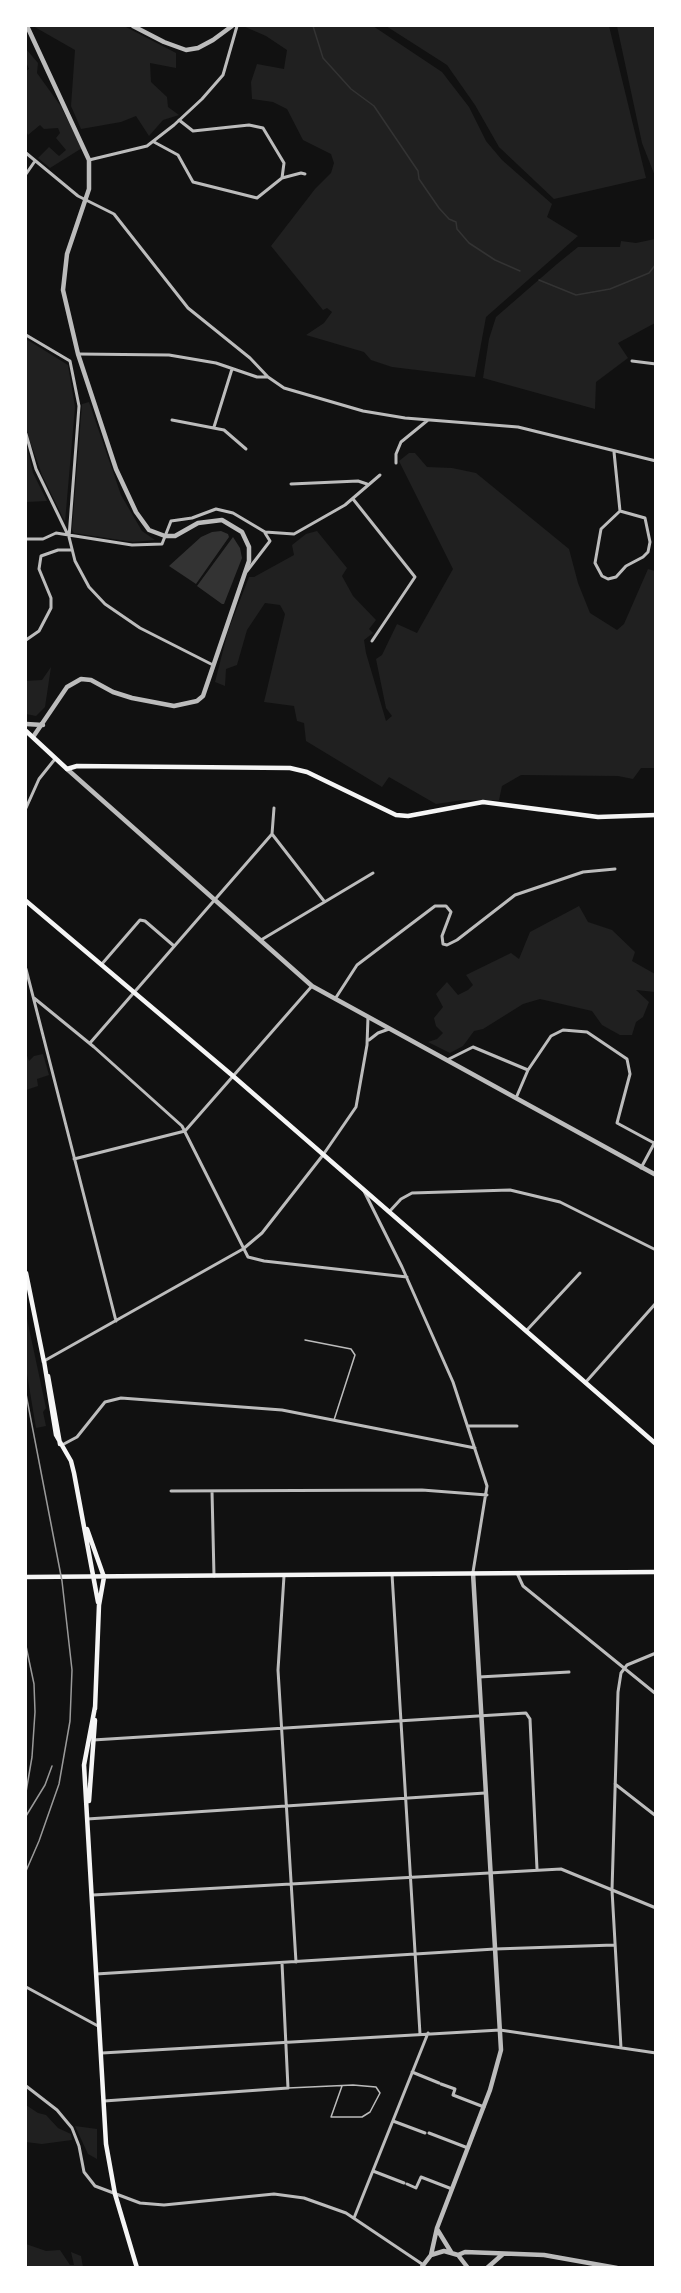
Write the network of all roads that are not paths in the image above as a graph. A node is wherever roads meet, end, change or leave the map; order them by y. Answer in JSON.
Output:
{"nodes":[{"id":1,"x":27,"y":26,"type":"edge"},
{"id":2,"x":133,"y":26,"type":"edge"},
{"id":3,"x":234,"y":26,"type":"edge"},
{"id":4,"x":179,"y":120,"type":"junction"},
{"id":5,"x":154,"y":142,"type":"junction"},
{"id":6,"x":26,"y":153,"type":"edge"},
{"id":7,"x":89,"y":160,"type":"junction"},
{"id":8,"x":35,"y":161,"type":"junction"},
{"id":9,"x":26,"y":174,"type":"edge"},
{"id":10,"x":305,"y":174,"type":"dead end"},
{"id":11,"x":282,"y":178,"type":"junction"},
{"id":12,"x":86,"y":200,"type":"junction"},
{"id":13,"x":26,"y":335,"type":"edge"},
{"id":14,"x":78,"y":354,"type":"junction"},
{"id":15,"x":632,"y":361,"type":"dead end"},
{"id":16,"x":656,"y":364,"type":"edge"},
{"id":17,"x":232,"y":369,"type":"junction"},
{"id":18,"x":268,"y":377,"type":"junction"},
{"id":19,"x":429,"y":419,"type":"junction"},
{"id":20,"x":172,"y":420,"type":"dead end"},
{"id":21,"x":214,"y":427,"type":"junction"},
{"id":22,"x":26,"y":434,"type":"edge"},
{"id":23,"x":246,"y":449,"type":"dead end"},
{"id":24,"x":614,"y":452,"type":"junction"},
{"id":25,"x":656,"y":462,"type":"edge"},
{"id":26,"x":396,"y":463,"type":"dead end"},
{"id":27,"x":380,"y":475,"type":"dead end"},
{"id":28,"x":291,"y":484,"type":"dead end"},
{"id":29,"x":367,"y":484,"type":"junction"},
{"id":30,"x":352,"y":499,"type":"junction"},
{"id":31,"x":620,"y":511,"type":"junction"},
{"id":32,"x":265,"y":532,"type":"junction"},
{"id":33,"x":165,"y":536,"type":"junction"},
{"id":34,"x":69,"y":537,"type":"junction"},
{"id":35,"x":26,"y":539,"type":"edge"},
{"id":36,"x":72,"y":550,"type":"junction"},
{"id":37,"x":244,"y":575,"type":"junction"},
{"id":38,"x":26,"y":640,"type":"edge"},
{"id":39,"x":372,"y":641,"type":"dead end"},
{"id":40,"x":213,"y":665,"type":"junction"},
{"id":41,"x":26,"y":724,"type":"edge"},
{"id":42,"x":43,"y":724,"type":"junction"},
{"id":43,"x":26,"y":730,"type":"edge"},
{"id":44,"x":33,"y":737,"type":"junction"},
{"id":45,"x":56,"y":758,"type":"junction"},
{"id":46,"x":67,"y":769,"type":"junction"},
{"id":47,"x":26,"y":808,"type":"edge"},
{"id":48,"x":274,"y":808,"type":"dead end"},
{"id":49,"x":656,"y":815,"type":"edge"},
{"id":50,"x":272,"y":834,"type":"junction"},
{"id":51,"x":615,"y":869,"type":"dead end"},
{"id":52,"x":373,"y":873,"type":"dead end"},
{"id":53,"x":215,"y":898,"type":"junction"},
{"id":54,"x":26,"y":901,"type":"edge"},
{"id":55,"x":324,"y":901,"type":"junction"},
{"id":56,"x":261,"y":940,"type":"junction"},
{"id":57,"x":174,"y":946,"type":"junction"},
{"id":58,"x":101,"y":965,"type":"junction"},
{"id":59,"x":26,"y":969,"type":"edge"},
{"id":60,"x":312,"y":986,"type":"junction"},
{"id":61,"x":134,"y":992,"type":"junction"},
{"id":62,"x":34,"y":998,"type":"junction"},
{"id":63,"x":335,"y":999,"type":"junction"},
{"id":64,"x":368,"y":1017,"type":"junction"},
{"id":65,"x":390,"y":1029,"type":"junction"},
{"id":66,"x":368,"y":1041,"type":"junction"},
{"id":67,"x":90,"y":1043,"type":"junction"},
{"id":68,"x":447,"y":1060,"type":"junction"},
{"id":69,"x":528,"y":1070,"type":"junction"},
{"id":70,"x":233,"y":1076,"type":"junction"},
{"id":71,"x":516,"y":1098,"type":"junction"},
{"id":72,"x":185,"y":1131,"type":"junction"},
{"id":73,"x":655,"y":1141,"type":"edge"},
{"id":74,"x":323,"y":1155,"type":"junction"},
{"id":75,"x":74,"y":1159,"type":"junction"},
{"id":76,"x":641,"y":1168,"type":"junction"},
{"id":77,"x":656,"y":1175,"type":"edge"},
{"id":78,"x":364,"y":1190,"type":"junction"},
{"id":79,"x":389,"y":1212,"type":"junction"},
{"id":80,"x":243,"y":1249,"type":"junction"},
{"id":81,"x":656,"y":1250,"type":"edge"},
{"id":82,"x":26,"y":1273,"type":"edge"},
{"id":83,"x":580,"y":1273,"type":"dead end"},
{"id":84,"x":407,"y":1277,"type":"junction"},
{"id":85,"x":655,"y":1305,"type":"edge"},
{"id":86,"x":116,"y":1321,"type":"junction"},
{"id":87,"x":525,"y":1331,"type":"junction"},
{"id":88,"x":305,"y":1340,"type":"dead end"},
{"id":89,"x":44,"y":1361,"type":"junction"},
{"id":90,"x":585,"y":1383,"type":"junction"},
{"id":91,"x":334,"y":1421,"type":"junction"},
{"id":92,"x":468,"y":1426,"type":"junction"},
{"id":93,"x":517,"y":1426,"type":"dead end"},
{"id":94,"x":656,"y":1444,"type":"edge"},
{"id":95,"x":60,"y":1446,"type":"junction"},
{"id":96,"x":475,"y":1448,"type":"junction"},
{"id":97,"x":171,"y":1491,"type":"dead end"},
{"id":98,"x":213,"y":1491,"type":"junction"},
{"id":99,"x":487,"y":1496,"type":"junction"},
{"id":100,"x":87,"y":1529,"type":"junction"},
{"id":101,"x":656,"y":1572,"type":"edge"},
{"id":102,"x":473,"y":1573,"type":"junction"},
{"id":103,"x":517,"y":1573,"type":"junction"},
{"id":104,"x":392,"y":1574,"type":"junction"},
{"id":105,"x":284,"y":1576,"type":"junction"},
{"id":106,"x":26,"y":1577,"type":"edge"},
{"id":107,"x":104,"y":1577,"type":"junction"},
{"id":108,"x":214,"y":1577,"type":"junction"},
{"id":109,"x":94,"y":1578,"type":"junction"},
{"id":110,"x":99,"y":1605,"type":"junction"},
{"id":111,"x":656,"y":1653,"type":"edge"},
{"id":112,"x":624,"y":1668,"type":"junction"},
{"id":113,"x":569,"y":1672,"type":"dead end"},
{"id":114,"x":477,"y":1677,"type":"junction"},
{"id":115,"x":656,"y":1694,"type":"edge"},
{"id":116,"x":480,"y":1715,"type":"junction"},
{"id":117,"x":401,"y":1720,"type":"junction"},
{"id":118,"x":281,"y":1728,"type":"junction"},
{"id":119,"x":92,"y":1740,"type":"junction"},
{"id":120,"x":615,"y":1784,"type":"junction"},
{"id":121,"x":485,"y":1792,"type":"junction"},
{"id":122,"x":406,"y":1798,"type":"junction"},
{"id":123,"x":286,"y":1807,"type":"junction"},
{"id":124,"x":656,"y":1815,"type":"edge"},
{"id":125,"x":87,"y":1819,"type":"junction"},
{"id":126,"x":537,"y":1869,"type":"junction"},
{"id":127,"x":490,"y":1873,"type":"junction"},
{"id":128,"x":411,"y":1877,"type":"junction"},
{"id":129,"x":291,"y":1884,"type":"junction"},
{"id":130,"x":612,"y":1890,"type":"junction"},
{"id":131,"x":91,"y":1895,"type":"junction"},
{"id":132,"x":656,"y":1908,"type":"edge"},
{"id":133,"x":614,"y":1945,"type":"junction"},
{"id":134,"x":495,"y":1949,"type":"junction"},
{"id":135,"x":416,"y":1955,"type":"junction"},
{"id":136,"x":296,"y":1962,"type":"junction"},
{"id":137,"x":282,"y":1963,"type":"junction"},
{"id":138,"x":96,"y":1974,"type":"junction"},
{"id":139,"x":26,"y":1987,"type":"edge"},
{"id":140,"x":100,"y":2027,"type":"junction"},
{"id":141,"x":500,"y":2030,"type":"junction"},
{"id":142,"x":428,"y":2033,"type":"junction"},
{"id":143,"x":420,"y":2034,"type":"junction"},
{"id":144,"x":286,"y":2041,"type":"junction"},
{"id":145,"x":621,"y":2048,"type":"junction"},
{"id":146,"x":102,"y":2053,"type":"junction"},
{"id":147,"x":656,"y":2054,"type":"edge"},
{"id":148,"x":412,"y":2072,"type":"junction"},
{"id":149,"x":26,"y":2086,"type":"edge"},
{"id":150,"x":342,"y":2086,"type":"junction"},
{"id":151,"x":288,"y":2088,"type":"junction"},
{"id":152,"x":104,"y":2101,"type":"junction"},
{"id":153,"x":484,"y":2107,"type":"junction"},
{"id":154,"x":393,"y":2121,"type":"junction"},
{"id":155,"x":468,"y":2148,"type":"junction"},
{"id":156,"x":373,"y":2171,"type":"junction"},
{"id":157,"x":452,"y":2189,"type":"junction"},
{"id":158,"x":115,"y":2194,"type":"junction"},
{"id":159,"x":354,"y":2218,"type":"junction"},
{"id":160,"x":437,"y":2228,"type":"junction"},
{"id":161,"x":451,"y":2252,"type":"junction"},
{"id":162,"x":503,"y":2254,"type":"junction"},
{"id":163,"x":431,"y":2255,"type":"junction"},
{"id":164,"x":458,"y":2255,"type":"junction"},
{"id":165,"x":421,"y":2266,"type":"edge"},
{"id":166,"x":137,"y":2268,"type":"edge"},
{"id":167,"x":468,"y":2268,"type":"edge"},
{"id":168,"x":487,"y":2268,"type":"edge"},
{"id":169,"x":617,"y":2268,"type":"edge"}],
"edges":[{"from":1,"to":7,"type":"street"},
{"from":2,"to":3,"type":"street"},
{"from":3,"to":4,"type":"street"},
{"from":4,"to":5,"type":"street"},
{"from":4,"to":11,"type":"street"},
{"from":5,"to":7,"type":"street"},
{"from":5,"to":11,"type":"street"},
{"from":6,"to":8,"type":"street"},
{"from":7,"to":12,"type":"street"},
{"from":8,"to":9,"type":"street"},
{"from":8,"to":12,"type":"street"},
{"from":10,"to":11,"type":"street"},
{"from":12,"to":14,"type":"street"},
{"from":12,"to":18,"type":"street"},
{"from":13,"to":34,"type":"street"},
{"from":14,"to":17,"type":"street"},
{"from":14,"to":33,"type":"street"},
{"from":15,"to":16,"type":"street"},
{"from":17,"to":18,"type":"street"},
{"from":17,"to":21,"type":"street"},
{"from":18,"to":19,"type":"street"},
{"from":19,"to":24,"type":"street"},
{"from":19,"to":26,"type":"street"},
{"from":20,"to":21,"type":"street"},
{"from":21,"to":23,"type":"street"},
{"from":22,"to":34,"type":"street"},
{"from":24,"to":25,"type":"street"},
{"from":24,"to":31,"type":"street"},
{"from":27,"to":29,"type":"street"},
{"from":28,"to":29,"type":"street"},
{"from":29,"to":30,"type":"street"},
{"from":30,"to":32,"type":"street"},
{"from":30,"to":39,"type":"street"},
{"from":31,"to":31,"type":"street"},
{"from":32,"to":33,"type":"street"},
{"from":32,"to":37,"type":"street"},
{"from":33,"to":34,"type":"street"},
{"from":33,"to":37,"type":"street"},
{"from":34,"to":35,"type":"street"},
{"from":34,"to":36,"type":"street"},
{"from":36,"to":38,"type":"street"},
{"from":36,"to":40,"type":"street"},
{"from":37,"to":40,"type":"street"},
{"from":40,"to":42,"type":"street"},
{"from":41,"to":42,"type":"street"},
{"from":42,"to":44,"type":"street"},
{"from":43,"to":44,"type":"main road"},
{"from":44,"to":45,"type":"main road"},
{"from":45,"to":46,"type":"main road"},
{"from":45,"to":47,"type":"street"},
{"from":46,"to":49,"type":"main road"},
{"from":46,"to":53,"type":"street"},
{"from":48,"to":50,"type":"street"},
{"from":50,"to":53,"type":"street"},
{"from":50,"to":55,"type":"street"},
{"from":51,"to":63,"type":"street"},
{"from":52,"to":55,"type":"street"},
{"from":53,"to":56,"type":"street"},
{"from":53,"to":57,"type":"street"},
{"from":54,"to":58,"type":"main road"},
{"from":55,"to":56,"type":"street"},
{"from":56,"to":60,"type":"street"},
{"from":57,"to":58,"type":"street"},
{"from":57,"to":61,"type":"street"},
{"from":58,"to":61,"type":"main road"},
{"from":59,"to":62,"type":"street"},
{"from":60,"to":63,"type":"street"},
{"from":60,"to":70,"type":"street"},
{"from":61,"to":67,"type":"street"},
{"from":61,"to":70,"type":"main road"},
{"from":62,"to":67,"type":"street"},
{"from":62,"to":75,"type":"street"},
{"from":63,"to":64,"type":"street"},
{"from":64,"to":65,"type":"street"},
{"from":64,"to":66,"type":"street"},
{"from":65,"to":66,"type":"street"},
{"from":65,"to":68,"type":"street"},
{"from":66,"to":74,"type":"street"},
{"from":67,"to":72,"type":"street"},
{"from":68,"to":69,"type":"street"},
{"from":68,"to":71,"type":"street"},
{"from":69,"to":71,"type":"street"},
{"from":69,"to":73,"type":"street"},
{"from":70,"to":72,"type":"street"},
{"from":70,"to":74,"type":"main road"},
{"from":71,"to":76,"type":"street"},
{"from":72,"to":75,"type":"street"},
{"from":72,"to":80,"type":"street"},
{"from":73,"to":76,"type":"street"},
{"from":74,"to":78,"type":"main road"},
{"from":74,"to":80,"type":"street"},
{"from":75,"to":86,"type":"street"},
{"from":76,"to":77,"type":"street"},
{"from":78,"to":79,"type":"main road"},
{"from":78,"to":84,"type":"street"},
{"from":79,"to":81,"type":"street"},
{"from":79,"to":87,"type":"main road"},
{"from":80,"to":84,"type":"street"},
{"from":80,"to":86,"type":"street"},
{"from":82,"to":89,"type":"main road"},
{"from":83,"to":87,"type":"street"},
{"from":84,"to":92,"type":"street"},
{"from":85,"to":90,"type":"street"},
{"from":86,"to":89,"type":"street"},
{"from":87,"to":90,"type":"main road"},
{"from":88,"to":91,"type":"lane"},
{"from":89,"to":95,"type":"main road"},
{"from":90,"to":94,"type":"main road"},
{"from":91,"to":95,"type":"street"},
{"from":91,"to":96,"type":"street"},
{"from":92,"to":93,"type":"street"},
{"from":92,"to":96,"type":"street"},
{"from":95,"to":100,"type":"main road"},
{"from":96,"to":99,"type":"street"},
{"from":97,"to":98,"type":"street"},
{"from":98,"to":99,"type":"street"},
{"from":98,"to":108,"type":"street"},
{"from":99,"to":102,"type":"street"},
{"from":100,"to":107,"type":"main road"},
{"from":100,"to":109,"type":"main road"},
{"from":101,"to":103,"type":"main road"},
{"from":102,"to":103,"type":"main road"},
{"from":102,"to":104,"type":"main road"},
{"from":102,"to":114,"type":"street"},
{"from":103,"to":112,"type":"street"},
{"from":104,"to":105,"type":"main road"},
{"from":104,"to":117,"type":"street"},
{"from":105,"to":108,"type":"main road"},
{"from":105,"to":118,"type":"street"},
{"from":106,"to":109,"type":"main road"},
{"from":107,"to":108,"type":"main road"},
{"from":107,"to":109,"type":"main road"},
{"from":107,"to":110,"type":"main road"},
{"from":109,"to":110,"type":"main road"},
{"from":110,"to":119,"type":"main road"},
{"from":111,"to":112,"type":"street"},
{"from":112,"to":115,"type":"street"},
{"from":112,"to":120,"type":"street"},
{"from":113,"to":114,"type":"street"},
{"from":114,"to":116,"type":"street"},
{"from":116,"to":117,"type":"street"},
{"from":116,"to":121,"type":"street"},
{"from":116,"to":126,"type":"street"},
{"from":117,"to":118,"type":"street"},
{"from":117,"to":122,"type":"street"},
{"from":118,"to":119,"type":"street"},
{"from":118,"to":123,"type":"street"},
{"from":119,"to":125,"type":"main road"},
{"from":120,"to":124,"type":"street"},
{"from":120,"to":130,"type":"street"},
{"from":121,"to":122,"type":"street"},
{"from":121,"to":127,"type":"street"},
{"from":122,"to":123,"type":"street"},
{"from":122,"to":128,"type":"street"},
{"from":123,"to":125,"type":"street"},
{"from":123,"to":129,"type":"street"},
{"from":125,"to":131,"type":"main road"},
{"from":126,"to":127,"type":"street"},
{"from":126,"to":130,"type":"street"},
{"from":127,"to":128,"type":"street"},
{"from":127,"to":134,"type":"street"},
{"from":128,"to":129,"type":"street"},
{"from":128,"to":135,"type":"street"},
{"from":129,"to":131,"type":"street"},
{"from":129,"to":136,"type":"street"},
{"from":130,"to":132,"type":"street"},
{"from":130,"to":133,"type":"street"},
{"from":131,"to":138,"type":"main road"},
{"from":133,"to":134,"type":"street"},
{"from":133,"to":145,"type":"street"},
{"from":134,"to":135,"type":"street"},
{"from":134,"to":141,"type":"street"},
{"from":135,"to":136,"type":"street"},
{"from":135,"to":143,"type":"street"},
{"from":136,"to":137,"type":"street"},
{"from":137,"to":138,"type":"street"},
{"from":137,"to":144,"type":"street"},
{"from":138,"to":140,"type":"main road"},
{"from":139,"to":140,"type":"street"},
{"from":140,"to":146,"type":"main road"},
{"from":141,"to":142,"type":"street"},
{"from":141,"to":145,"type":"street"},
{"from":141,"to":153,"type":"street"},
{"from":142,"to":143,"type":"street"},
{"from":142,"to":148,"type":"street"},
{"from":143,"to":144,"type":"street"},
{"from":144,"to":146,"type":"street"},
{"from":144,"to":151,"type":"street"},
{"from":145,"to":147,"type":"street"},
{"from":146,"to":152,"type":"main road"},
{"from":148,"to":153,"type":"street"},
{"from":148,"to":154,"type":"street"},
{"from":149,"to":158,"type":"street"},
{"from":150,"to":150,"type":"lane"},
{"from":150,"to":151,"type":"lane"},
{"from":151,"to":152,"type":"street"},
{"from":152,"to":158,"type":"main road"},
{"from":153,"to":155,"type":"street"},
{"from":154,"to":155,"type":"street"},
{"from":154,"to":156,"type":"street"},
{"from":155,"to":157,"type":"street"},
{"from":156,"to":157,"type":"street"},
{"from":156,"to":159,"type":"street"},
{"from":157,"to":160,"type":"street"},
{"from":158,"to":159,"type":"street"},
{"from":158,"to":166,"type":"main road"},
{"from":159,"to":165,"type":"street"},
{"from":160,"to":161,"type":"street"},
{"from":160,"to":163,"type":"street"},
{"from":161,"to":163,"type":"street"},
{"from":161,"to":164,"type":"street"},
{"from":162,"to":164,"type":"street"},
{"from":162,"to":168,"type":"street"},
{"from":162,"to":169,"type":"street"},
{"from":163,"to":165,"type":"street"},
{"from":164,"to":167,"type":"street"}]}
